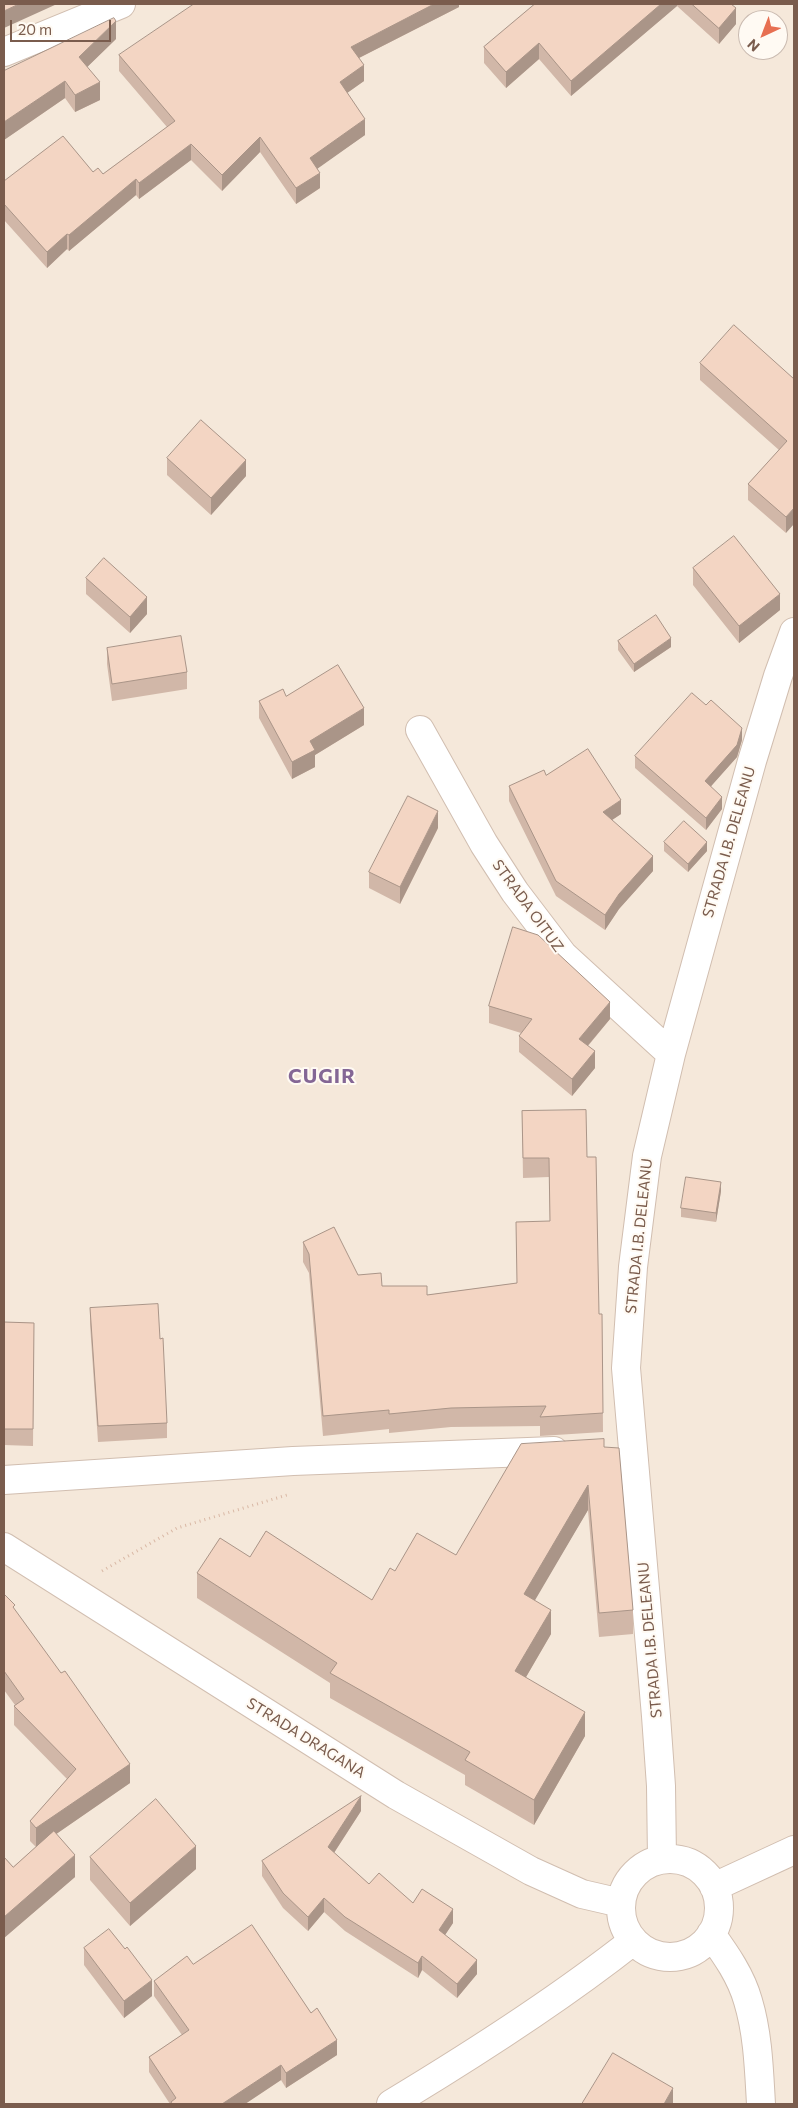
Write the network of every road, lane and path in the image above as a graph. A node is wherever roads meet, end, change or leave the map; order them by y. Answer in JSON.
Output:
{"nodes":[{"id":1,"x":121,"y":4,"type":"edge"},
{"id":2,"x":4,"y":52,"type":"edge"},
{"id":3,"x":794,"y":632,"type":"edge"},
{"id":4,"x":420,"y":730,"type":"dead end"},
{"id":5,"x":671,"y":1054,"type":"junction"},
{"id":6,"x":633,"y":1446,"type":"junction"},
{"id":7,"x":604,"y":1448,"type":"edge"},
{"id":8,"x":576,"y":1450,"type":"edge"},
{"id":9,"x":4,"y":1480,"type":"edge"},
{"id":10,"x":291,"y":1494,"type":"dead end"},
{"id":11,"x":4,"y":1547,"type":"edge"},
{"id":12,"x":72,"y":1589,"type":"junction"},
{"id":13,"x":794,"y":1850,"type":"edge"},
{"id":14,"x":662,"y":1860,"type":"junction"},
{"id":15,"x":714,"y":1887,"type":"junction"},
{"id":16,"x":621,"y":1903,"type":"junction"},
{"id":17,"x":711,"y":1934,"type":"junction"},
{"id":18,"x":633,"y":1941,"type":"junction"},
{"id":19,"x":391,"y":2104,"type":"edge"},
{"id":20,"x":761,"y":2104,"type":"edge"}],
"edges":[{"from":1,"to":2,"type":"street"},
{"from":3,"to":5,"type":"street","name":"STRADA I.B. DELEANU"},
{"from":4,"to":5,"type":"street","name":"STRADA OITUZ"},
{"from":5,"to":6,"type":"street","name":"STRADA I.B. DELEANU"},
{"from":6,"to":7,"type":"street"},
{"from":6,"to":14,"type":"street","name":"STRADA I.B. DELEANU"},
{"from":8,"to":9,"type":"street"},
{"from":10,"to":12,"type":"path"},
{"from":11,"to":12,"type":"street","name":"STRADA DRAGANA"},
{"from":12,"to":16,"type":"street","name":"STRADA DRAGANA"},
{"from":13,"to":15,"type":"street"},
{"from":14,"to":15,"type":"street"},
{"from":14,"to":16,"type":"street"},
{"from":15,"to":17,"type":"street"},
{"from":16,"to":18,"type":"street"},
{"from":17,"to":18,"type":"street"},
{"from":17,"to":20,"type":"street"},
{"from":18,"to":19,"type":"street"}]}
